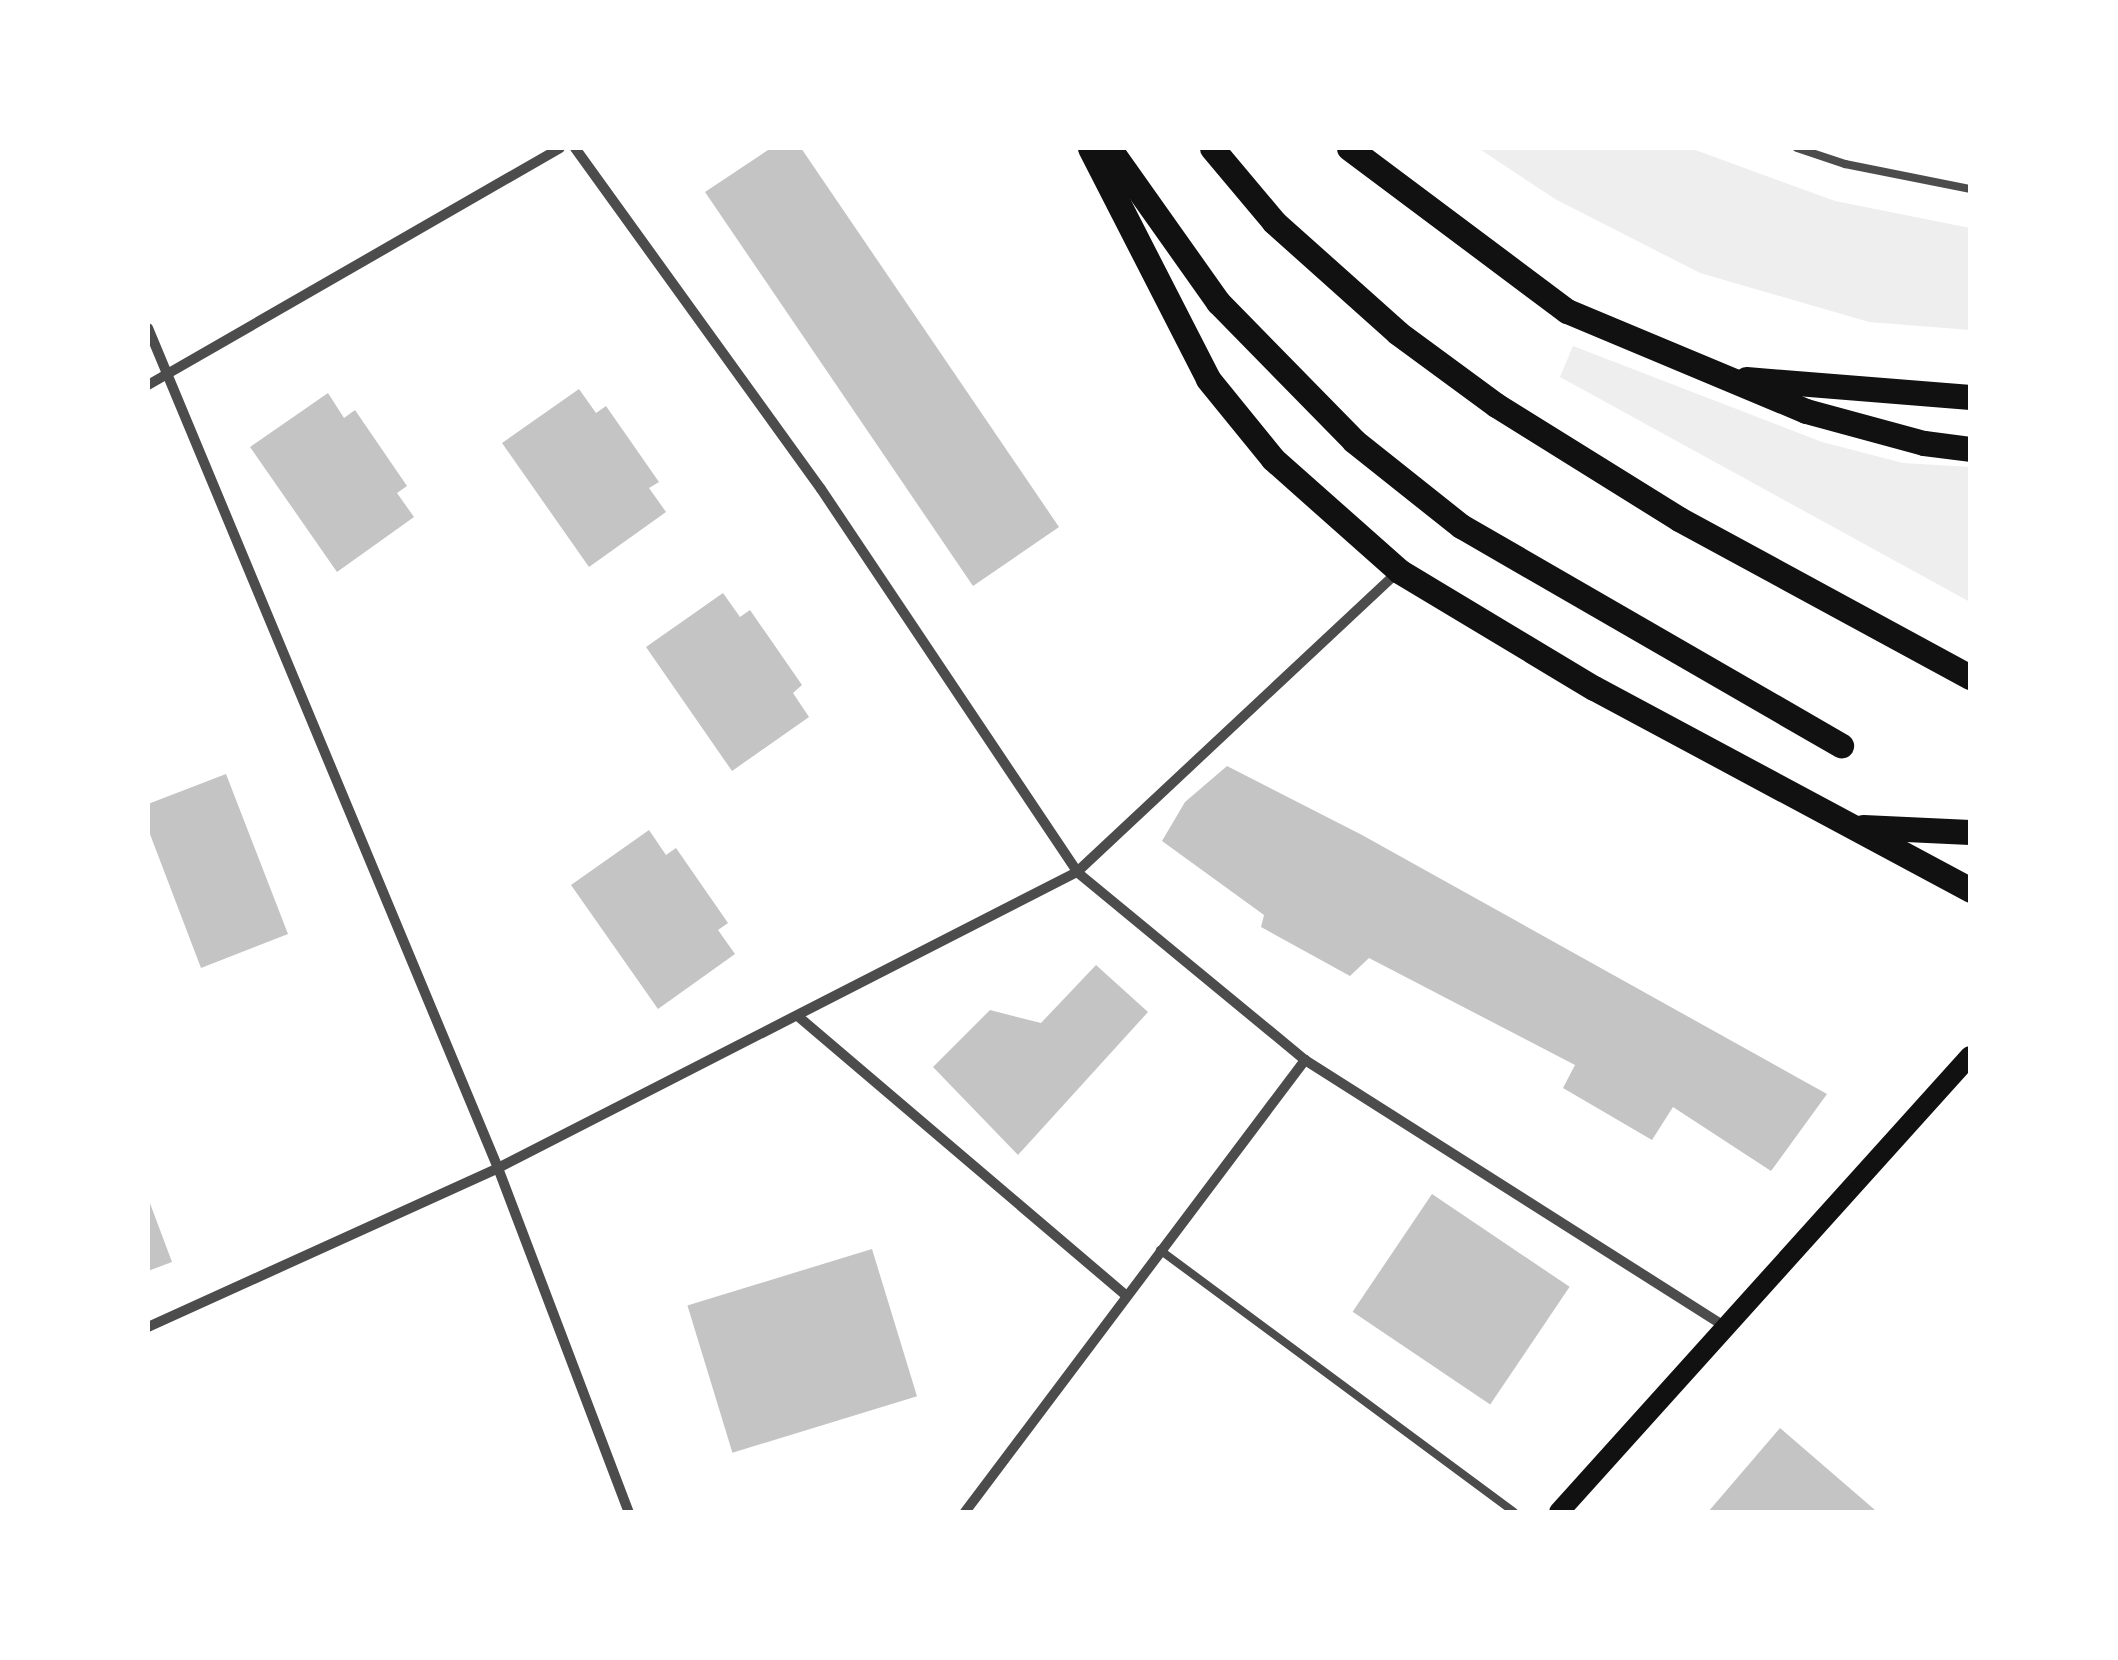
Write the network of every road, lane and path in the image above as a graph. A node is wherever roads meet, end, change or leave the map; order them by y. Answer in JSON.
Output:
{"nodes":[{"id":1,"x":560,"y":148,"type":"edge"},
{"id":2,"x":575,"y":148,"type":"edge"},
{"id":3,"x":1090,"y":148,"type":"edge"},
{"id":4,"x":1109,"y":148,"type":"edge"},
{"id":5,"x":1212,"y":148,"type":"edge"},
{"id":6,"x":1349,"y":148,"type":"edge"},
{"id":7,"x":1797,"y":148,"type":"edge"},
{"id":8,"x":1970,"y":189,"type":"edge"},
{"id":9,"x":148,"y":328,"type":"edge"},
{"id":10,"x":168,"y":374,"type":"junction"},
{"id":11,"x":1718,"y":376,"type":"junction"},
{"id":12,"x":148,"y":385,"type":"edge"},
{"id":13,"x":1970,"y":397,"type":"edge"},
{"id":14,"x":1970,"y":448,"type":"edge"},
{"id":15,"x":1399,"y":571,"type":"junction"},
{"id":16,"x":1970,"y":677,"type":"edge"},
{"id":17,"x":1841,"y":745,"type":"dead end"},
{"id":18,"x":1848,"y":825,"type":"junction"},
{"id":19,"x":1970,"y":832,"type":"edge"},
{"id":20,"x":1077,"y":872,"type":"junction"},
{"id":21,"x":1970,"y":890,"type":"edge"},
{"id":22,"x":800,"y":1018,"type":"junction"},
{"id":23,"x":1970,"y":1056,"type":"edge"},
{"id":24,"x":1306,"y":1060,"type":"junction"},
{"id":25,"x":498,"y":1168,"type":"junction"},
{"id":26,"x":1160,"y":1250,"type":"junction"},
{"id":27,"x":1125,"y":1296,"type":"junction"},
{"id":28,"x":148,"y":1327,"type":"edge"},
{"id":29,"x":1726,"y":1327,"type":"junction"},
{"id":30,"x":630,"y":1512,"type":"edge"},
{"id":31,"x":965,"y":1512,"type":"edge"},
{"id":32,"x":1514,"y":1512,"type":"edge"},
{"id":33,"x":1559,"y":1512,"type":"edge"}],
"edges":[{"from":1,"to":10,"type":"street"},
{"from":2,"to":20,"type":"street"},
{"from":3,"to":15,"type":"main road"},
{"from":4,"to":17,"type":"main road"},
{"from":5,"to":16,"type":"main road"},
{"from":6,"to":11,"type":"main road"},
{"from":7,"to":8,"type":"lane"},
{"from":9,"to":10,"type":"street"},
{"from":10,"to":12,"type":"street"},
{"from":10,"to":25,"type":"street"},
{"from":11,"to":13,"type":"main road"},
{"from":11,"to":14,"type":"main road"},
{"from":15,"to":18,"type":"main road"},
{"from":15,"to":20,"type":"street"},
{"from":18,"to":19,"type":"main road"},
{"from":18,"to":21,"type":"main road"},
{"from":20,"to":22,"type":"street"},
{"from":20,"to":24,"type":"street"},
{"from":22,"to":25,"type":"street"},
{"from":22,"to":27,"type":"street"},
{"from":23,"to":29,"type":"main road"},
{"from":24,"to":26,"type":"street"},
{"from":24,"to":29,"type":"street"},
{"from":25,"to":28,"type":"street"},
{"from":25,"to":30,"type":"street"},
{"from":26,"to":27,"type":"street"},
{"from":26,"to":32,"type":"lane"},
{"from":27,"to":31,"type":"street"},
{"from":29,"to":33,"type":"main road"}]}
